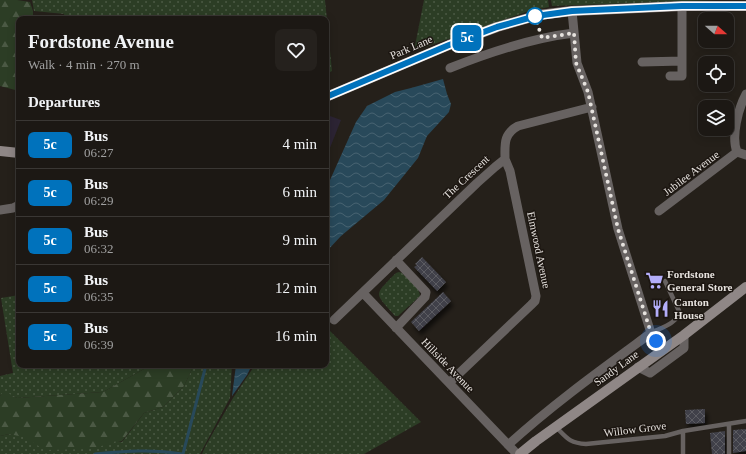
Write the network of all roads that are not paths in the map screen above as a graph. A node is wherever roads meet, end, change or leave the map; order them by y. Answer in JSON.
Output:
{"nodes":[{"id":1,"x":682,"y":6,"type":"junction"},
{"id":2,"x":746,"y":6,"type":"edge"},
{"id":3,"x":572,"y":11,"type":"junction"},
{"id":4,"x":574,"y":33,"type":"junction"},
{"id":5,"x":642,"y":62,"type":"dead end"},
{"id":6,"x":682,"y":62,"type":"junction"},
{"id":7,"x":450,"y":68,"type":"dead end"},
{"id":8,"x":670,"y":76,"type":"dead end"},
{"id":9,"x":746,"y":94,"type":"edge"},
{"id":10,"x":329,"y":96,"type":"edge"},
{"id":11,"x":592,"y":107,"type":"junction"},
{"id":12,"x":0,"y":151,"type":"edge"},
{"id":13,"x":737,"y":152,"type":"junction"},
{"id":14,"x":16,"y":153,"type":"edge"},
{"id":15,"x":746,"y":155,"type":"edge"},
{"id":16,"x":505,"y":159,"type":"junction"},
{"id":17,"x":16,"y":206,"type":"edge"},
{"id":18,"x":0,"y":210,"type":"edge"},
{"id":19,"x":659,"y":211,"type":"dead end"},
{"id":20,"x":396,"y":260,"type":"junction"},
{"id":21,"x":665,"y":281,"type":"dead end"},
{"id":22,"x":746,"y":287,"type":"edge"},
{"id":23,"x":363,"y":293,"type":"junction"},
{"id":24,"x":334,"y":320,"type":"dead end"},
{"id":25,"x":396,"y":328,"type":"junction"},
{"id":26,"x":651,"y":333,"type":"junction"},
{"id":27,"x":684,"y":334,"type":"junction"},
{"id":28,"x":661,"y":350,"type":"junction"},
{"id":29,"x":638,"y":367,"type":"junction"},
{"id":30,"x":449,"y":383,"type":"junction"},
{"id":31,"x":746,"y":421,"type":"edge"},
{"id":32,"x":729,"y":424,"type":"junction"},
{"id":33,"x":556,"y":426,"type":"junction"},
{"id":34,"x":682,"y":431,"type":"junction"},
{"id":35,"x":508,"y":445,"type":"junction"},
{"id":36,"x":516,"y":454,"type":"edge"},
{"id":37,"x":520,"y":454,"type":"edge"},
{"id":38,"x":683,"y":454,"type":"edge"},
{"id":39,"x":729,"y":454,"type":"edge"}],
"edges":[{"from":1,"to":2,"type":"main road","name":"Park Lane"},
{"from":1,"to":3,"type":"main road","name":"Park Lane"},
{"from":1,"to":6,"type":"street"},
{"from":3,"to":4,"type":"street"},
{"from":3,"to":10,"type":"main road","name":"Park Lane"},
{"from":4,"to":7,"type":"street"},
{"from":4,"to":11,"type":"street"},
{"from":5,"to":6,"type":"street"},
{"from":6,"to":8,"type":"street"},
{"from":9,"to":13,"type":"street"},
{"from":11,"to":16,"type":"street","name":"The Crescent"},
{"from":11,"to":26,"type":"street"},
{"from":12,"to":14,"type":"main road"},
{"from":13,"to":15,"type":"street"},
{"from":13,"to":19,"type":"street","name":"Jubilee Avenue"},
{"from":16,"to":20,"type":"street","name":"The Crescent"},
{"from":16,"to":30,"type":"street","name":"Elmwood Avenue"},
{"from":17,"to":18,"type":"street"},
{"from":20,"to":23,"type":"street","name":"The Crescent"},
{"from":20,"to":25,"type":"street"},
{"from":21,"to":26,"type":"lane"},
{"from":22,"to":27,"type":"main road","name":"Sandy Lane"},
{"from":23,"to":24,"type":"street","name":"The Crescent"},
{"from":23,"to":25,"type":"street","name":"Hillside Avenue"},
{"from":25,"to":30,"type":"street","name":"Hillside Avenue"},
{"from":26,"to":28,"type":"street"},
{"from":26,"to":35,"type":"street","name":"Sandy Lane"},
{"from":27,"to":28,"type":"main road","name":"Sandy Lane"},
{"from":27,"to":29,"type":"street"},
{"from":28,"to":29,"type":"main road","name":"Sandy Lane"},
{"from":29,"to":33,"type":"main road","name":"Sandy Lane"},
{"from":30,"to":35,"type":"street","name":"Hillside Avenue"},
{"from":31,"to":32,"type":"lane","name":"Willow Grove"},
{"from":32,"to":34,"type":"lane","name":"Willow Grove"},
{"from":32,"to":39,"type":"lane"},
{"from":33,"to":34,"type":"lane","name":"Willow Grove"},
{"from":33,"to":37,"type":"main road","name":"Sandy Lane"},
{"from":34,"to":38,"type":"lane"},
{"from":35,"to":36,"type":"street","name":"Hillside Avenue"}]}
